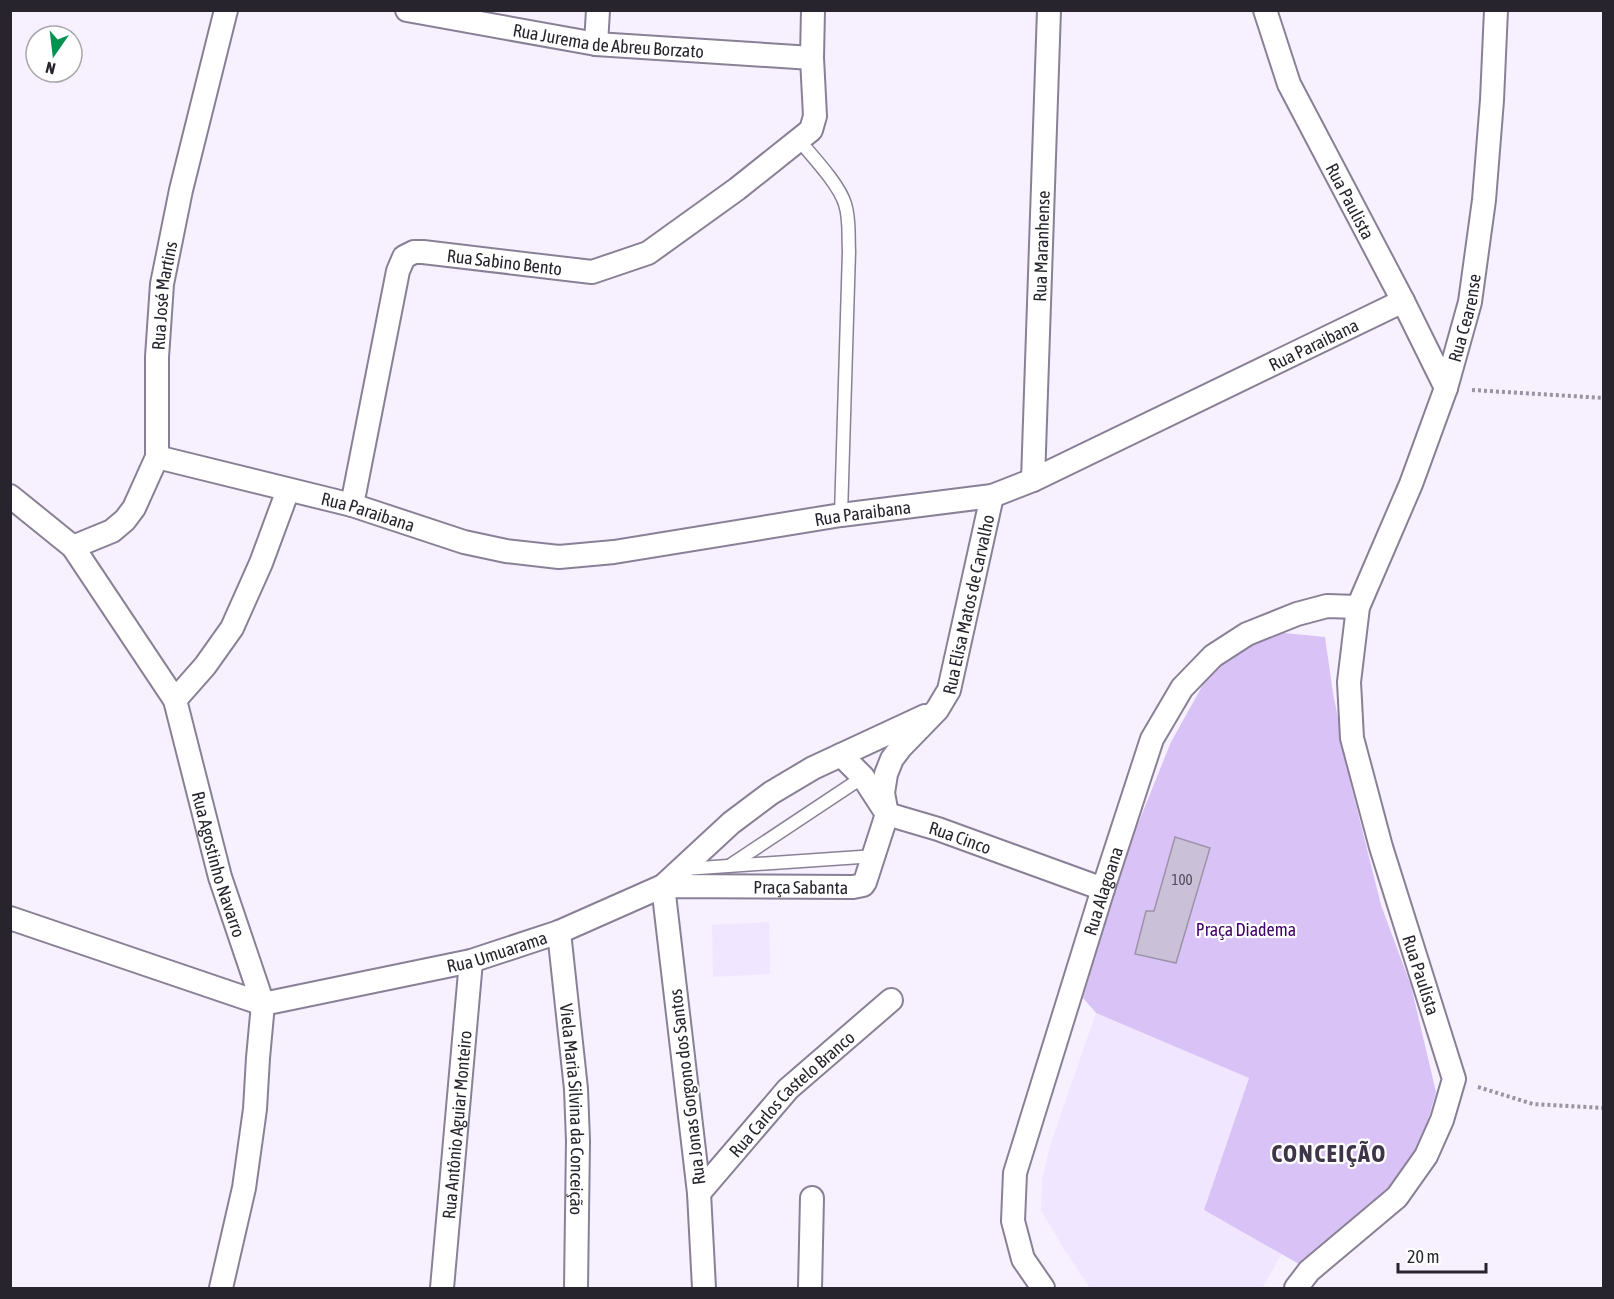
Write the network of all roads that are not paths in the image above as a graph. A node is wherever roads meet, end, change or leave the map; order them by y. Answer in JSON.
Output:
{"nodes":[{"id":1,"x":226,"y":10,"type":"edge"},
{"id":2,"x":407,"y":10,"type":"edge"},
{"id":3,"x":598,"y":10,"type":"edge"},
{"id":4,"x":813,"y":10,"type":"edge"},
{"id":5,"x":1049,"y":10,"type":"edge"},
{"id":6,"x":1265,"y":10,"type":"edge"},
{"id":7,"x":1496,"y":10,"type":"edge"},
{"id":8,"x":596,"y":44,"type":"junction"},
{"id":9,"x":812,"y":58,"type":"junction"},
{"id":10,"x":806,"y":133,"type":"junction"},
{"id":11,"x":1403,"y":301,"type":"junction"},
{"id":12,"x":1446,"y":388,"type":"junction"},
{"id":13,"x":157,"y":457,"type":"junction"},
{"id":14,"x":1033,"y":480,"type":"junction"},
{"id":15,"x":288,"y":490,"type":"junction"},
{"id":16,"x":10,"y":496,"type":"edge"},
{"id":17,"x":992,"y":496,"type":"junction"},
{"id":18,"x":352,"y":506,"type":"junction"},
{"id":19,"x":841,"y":515,"type":"junction"},
{"id":20,"x":74,"y":547,"type":"junction"},
{"id":21,"x":1358,"y":607,"type":"junction"},
{"id":22,"x":175,"y":700,"type":"junction"},
{"id":23,"x":937,"y":710,"type":"junction"},
{"id":24,"x":841,"y":755,"type":"junction"},
{"id":25,"x":863,"y":777,"type":"junction"},
{"id":26,"x":887,"y":814,"type":"junction"},
{"id":27,"x":874,"y":855,"type":"junction"},
{"id":28,"x":728,"y":866,"type":"junction"},
{"id":29,"x":681,"y":870,"type":"junction"},
{"id":30,"x":663,"y":886,"type":"junction"},
{"id":31,"x":1103,"y":889,"type":"junction"},
{"id":32,"x":10,"y":918,"type":"edge"},
{"id":33,"x":559,"y":932,"type":"junction"},
{"id":34,"x":471,"y":961,"type":"junction"},
{"id":35,"x":891,"y":1000,"type":"dead end"},
{"id":36,"x":263,"y":1004,"type":"junction"},
{"id":37,"x":699,"y":1193,"type":"junction"},
{"id":38,"x":812,"y":1198,"type":"dead end"},
{"id":39,"x":221,"y":1288,"type":"edge"},
{"id":40,"x":442,"y":1288,"type":"edge"},
{"id":41,"x":576,"y":1288,"type":"edge"},
{"id":42,"x":704,"y":1288,"type":"edge"},
{"id":43,"x":810,"y":1288,"type":"edge"},
{"id":44,"x":1043,"y":1288,"type":"edge"},
{"id":45,"x":1296,"y":1288,"type":"edge"}],
"edges":[{"from":1,"to":13,"type":"street","name":"Rua José Martins"},
{"from":2,"to":8,"type":"street","name":"Rua Jurema de Abreu Borzato"},
{"from":3,"to":8,"type":"street"},
{"from":4,"to":9,"type":"street"},
{"from":5,"to":14,"type":"street","name":"Rua Maranhense"},
{"from":6,"to":11,"type":"street","name":"Rua Paulista"},
{"from":7,"to":12,"type":"street","name":"Rua Cearense"},
{"from":8,"to":9,"type":"street","name":"Rua Jurema de Abreu Borzato"},
{"from":9,"to":10,"type":"street"},
{"from":10,"to":18,"type":"street","name":"Rua Sabino Bento"},
{"from":10,"to":19,"type":"lane"},
{"from":11,"to":12,"type":"street","name":"Rua Paulista"},
{"from":11,"to":14,"type":"street","name":"Rua Paraibana"},
{"from":12,"to":21,"type":"street","name":"Rua Cearense"},
{"from":13,"to":15,"type":"street","name":"Rua Paraibana"},
{"from":13,"to":20,"type":"street","name":"Rua José Martins"},
{"from":14,"to":17,"type":"street","name":"Rua Paraibana"},
{"from":15,"to":18,"type":"street","name":"Rua Paraibana"},
{"from":15,"to":22,"type":"street"},
{"from":16,"to":20,"type":"street","name":"Rua Agostinho Navarro"},
{"from":17,"to":19,"type":"street","name":"Rua Paraibana"},
{"from":17,"to":23,"type":"street","name":"Rua Elisa Matos de Carvalho"},
{"from":18,"to":19,"type":"street","name":"Rua Paraibana"},
{"from":20,"to":22,"type":"street","name":"Rua Agostinho Navarro"},
{"from":21,"to":31,"type":"street","name":"Rua Alagoana"},
{"from":21,"to":45,"type":"street","name":"Rua Paulista"},
{"from":22,"to":36,"type":"street","name":"Rua Agostinho Navarro"},
{"from":23,"to":24,"type":"street","name":"Rua Umuarama"},
{"from":23,"to":26,"type":"street","name":"Rua Elisa Matos de Carvalho"},
{"from":24,"to":25,"type":"street"},
{"from":24,"to":29,"type":"street","name":"Rua Umuarama"},
{"from":25,"to":26,"type":"street"},
{"from":25,"to":28,"type":"lane"},
{"from":26,"to":27,"type":"street","name":"Praça Sabanta"},
{"from":26,"to":31,"type":"street","name":"Rua Cinco"},
{"from":27,"to":28,"type":"lane"},
{"from":27,"to":30,"type":"street","name":"Praça Sabanta"},
{"from":28,"to":29,"type":"lane"},
{"from":29,"to":30,"type":"street","name":"Rua Umuarama"},
{"from":30,"to":33,"type":"street","name":"Rua Umuarama"},
{"from":30,"to":37,"type":"street","name":"Rua Jonas Gorgono dos Santos"},
{"from":31,"to":44,"type":"street","name":"Rua Alagoana"},
{"from":32,"to":36,"type":"street"},
{"from":33,"to":34,"type":"street","name":"Rua Umuarama"},
{"from":33,"to":41,"type":"street","name":"Viela Maria Silvina da Conceição"},
{"from":34,"to":36,"type":"street","name":"Rua Umuarama"},
{"from":34,"to":40,"type":"street","name":"Rua Antônio Aguiar Monteiro"},
{"from":35,"to":37,"type":"street","name":"Rua Carlos Castelo Branco"},
{"from":36,"to":39,"type":"street","name":"Rua Agostinho Navarro"},
{"from":37,"to":42,"type":"street","name":"Rua Jonas Gorgono dos Santos"},
{"from":38,"to":43,"type":"street"}]}
